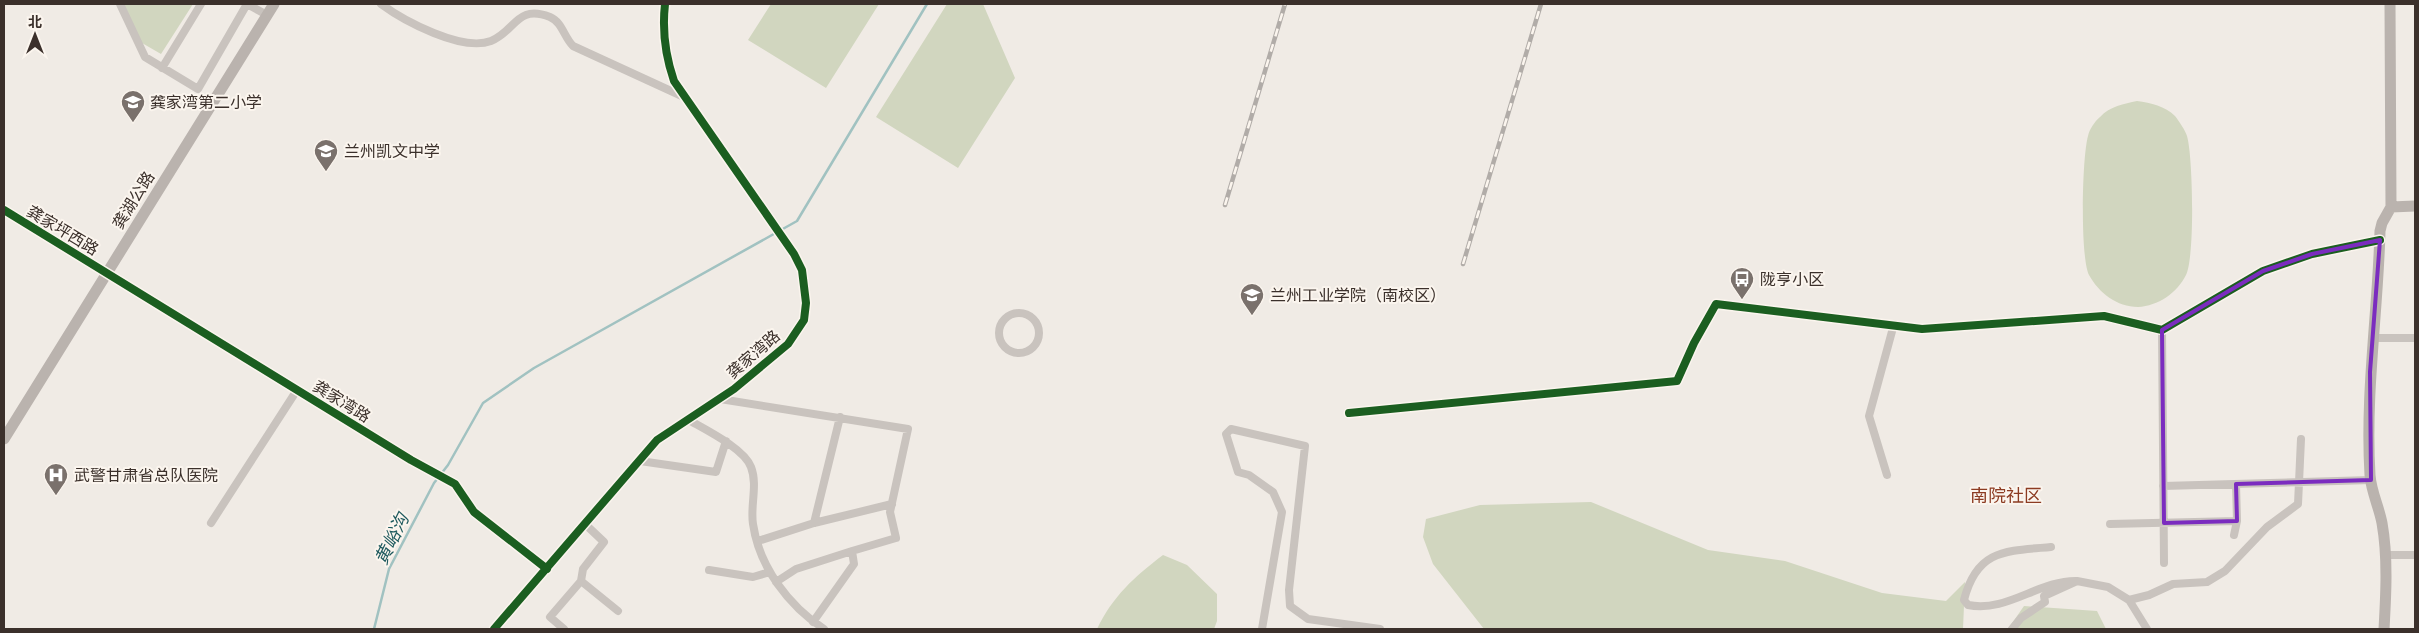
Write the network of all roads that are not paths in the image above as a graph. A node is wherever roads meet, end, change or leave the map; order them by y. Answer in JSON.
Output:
{"nodes":[{"id":1,"x":120,"y":4,"type":"edge"},
{"id":2,"x":202,"y":4,"type":"edge"},
{"id":3,"x":247,"y":4,"type":"edge"},
{"id":4,"x":274,"y":4,"type":"edge"},
{"id":5,"x":381,"y":4,"type":"edge"},
{"id":6,"x":665,"y":4,"type":"edge"},
{"id":7,"x":2390,"y":4,"type":"edge"},
{"id":8,"x":267,"y":15,"type":"junction"},
{"id":9,"x":162,"y":68,"type":"junction"},
{"id":10,"x":686,"y":98,"type":"junction"},
{"id":11,"x":2415,"y":206,"type":"edge"},
{"id":12,"x":2391,"y":207,"type":"junction"},
{"id":13,"x":4,"y":210,"type":"edge"},
{"id":14,"x":2380,"y":240,"type":"junction"},
{"id":15,"x":108,"y":273,"type":"junction"},
{"id":16,"x":1894,"y":324,"type":"junction"},
{"id":17,"x":2162,"y":330,"type":"junction"},
{"id":18,"x":2374,"y":338,"type":"junction"},
{"id":19,"x":2415,"y":338,"type":"edge"},
{"id":20,"x":1002,"y":344,"type":"joint"},
{"id":21,"x":297,"y":390,"type":"junction"},
{"id":22,"x":720,"y":399,"type":"junction"},
{"id":23,"x":1349,"y":413,"type":"dead end"},
{"id":24,"x":840,"y":417,"type":"junction"},
{"id":25,"x":688,"y":419,"type":"junction"},
{"id":26,"x":2301,"y":439,"type":"dead end"},
{"id":27,"x":4,"y":440,"type":"edge"},
{"id":28,"x":726,"y":441,"type":"junction"},
{"id":29,"x":640,"y":461,"type":"junction"},
{"id":30,"x":1887,"y":475,"type":"dead end"},
{"id":31,"x":2371,"y":480,"type":"junction"},
{"id":32,"x":2299,"y":481,"type":"junction"},
{"id":33,"x":2236,"y":484,"type":"junction"},
{"id":34,"x":2164,"y":486,"type":"junction"},
{"id":35,"x":892,"y":504,"type":"junction"},
{"id":36,"x":2237,"y":521,"type":"junction"},
{"id":37,"x":814,"y":522,"type":"junction"},
{"id":38,"x":211,"y":523,"type":"dead end"},
{"id":39,"x":2164,"y":523,"type":"junction"},
{"id":40,"x":585,"y":524,"type":"junction"},
{"id":41,"x":2110,"y":524,"type":"dead end"},
{"id":42,"x":2234,"y":535,"type":"dead end"},
{"id":43,"x":758,"y":541,"type":"junction"},
{"id":44,"x":2051,"y":547,"type":"dead end"},
{"id":45,"x":852,"y":551,"type":"junction"},
{"id":46,"x":2385,"y":555,"type":"junction"},
{"id":47,"x":2415,"y":555,"type":"edge"},
{"id":48,"x":2164,"y":563,"type":"dead end"},
{"id":49,"x":546,"y":569,"type":"junction"},
{"id":50,"x":709,"y":570,"type":"dead end"},
{"id":51,"x":770,"y":572,"type":"junction"},
{"id":52,"x":580,"y":581,"type":"junction"},
{"id":53,"x":2077,"y":581,"type":"junction"},
{"id":54,"x":776,"y":582,"type":"junction"},
{"id":55,"x":2129,"y":600,"type":"junction"},
{"id":56,"x":618,"y":611,"type":"dead end"},
{"id":57,"x":813,"y":622,"type":"junction"},
{"id":58,"x":494,"y":629,"type":"edge"},
{"id":59,"x":564,"y":629,"type":"edge"},
{"id":60,"x":824,"y":629,"type":"edge"},
{"id":61,"x":1262,"y":629,"type":"edge"},
{"id":62,"x":1380,"y":629,"type":"edge"},
{"id":63,"x":2012,"y":629,"type":"edge"},
{"id":64,"x":2147,"y":629,"type":"edge"},
{"id":65,"x":2384,"y":629,"type":"edge"}],
"edges":[{"from":1,"to":9,"type":"street"},
{"from":2,"to":9,"type":"street"},
{"from":3,"to":8,"type":"street"},
{"from":3,"to":9,"type":"street"},
{"from":4,"to":8,"type":"street","name":"龚湖公路"},
{"from":5,"to":10,"type":"street"},
{"from":6,"to":10,"type":"street","name":"龚家湾路"},
{"from":7,"to":12,"type":"street"},
{"from":8,"to":15,"type":"street","name":"龚湖公路"},
{"from":10,"to":22,"type":"street","name":"龚家湾路"},
{"from":11,"to":12,"type":"street"},
{"from":12,"to":14,"type":"street"},
{"from":13,"to":15,"type":"street","name":"龚家坪西路"},
{"from":14,"to":17,"type":"street"},
{"from":14,"to":18,"type":"street"},
{"from":15,"to":21,"type":"street","name":"龚家湾路"},
{"from":15,"to":27,"type":"street","name":"龚湖公路"},
{"from":16,"to":17,"type":"street"},
{"from":16,"to":23,"type":"street"},
{"from":16,"to":30,"type":"street"},
{"from":17,"to":34,"type":"street"},
{"from":18,"to":19,"type":"street"},
{"from":18,"to":31,"type":"street"},
{"from":20,"to":20,"type":"street"},
{"from":21,"to":38,"type":"street"},
{"from":21,"to":49,"type":"street","name":"龚家湾路"},
{"from":22,"to":24,"type":"street"},
{"from":22,"to":25,"type":"street","name":"龚家湾路"},
{"from":24,"to":35,"type":"street"},
{"from":24,"to":37,"type":"street"},
{"from":25,"to":28,"type":"street"},
{"from":25,"to":29,"type":"street","name":"龚家湾路"},
{"from":26,"to":32,"type":"street"},
{"from":28,"to":29,"type":"street"},
{"from":28,"to":43,"type":"street"},
{"from":29,"to":40,"type":"street","name":"龚家湾路"},
{"from":31,"to":32,"type":"street"},
{"from":31,"to":46,"type":"street"},
{"from":32,"to":33,"type":"street"},
{"from":32,"to":55,"type":"street"},
{"from":33,"to":34,"type":"street"},
{"from":33,"to":36,"type":"street"},
{"from":34,"to":39,"type":"street"},
{"from":35,"to":37,"type":"street"},
{"from":35,"to":45,"type":"street"},
{"from":36,"to":39,"type":"street"},
{"from":36,"to":42,"type":"street"},
{"from":37,"to":43,"type":"street"},
{"from":39,"to":41,"type":"street"},
{"from":39,"to":48,"type":"street"},
{"from":40,"to":49,"type":"street","name":"龚家湾路"},
{"from":40,"to":52,"type":"street"},
{"from":43,"to":51,"type":"street"},
{"from":44,"to":53,"type":"street"},
{"from":45,"to":54,"type":"street"},
{"from":45,"to":57,"type":"street"},
{"from":46,"to":47,"type":"street"},
{"from":46,"to":65,"type":"street"},
{"from":49,"to":58,"type":"street","name":"龚家湾路"},
{"from":50,"to":51,"type":"street"},
{"from":51,"to":54,"type":"street"},
{"from":52,"to":56,"type":"street"},
{"from":52,"to":59,"type":"street"},
{"from":53,"to":55,"type":"street"},
{"from":53,"to":63,"type":"street"},
{"from":54,"to":57,"type":"street"},
{"from":55,"to":64,"type":"street"},
{"from":57,"to":60,"type":"street"},
{"from":61,"to":62,"type":"street"}]}
